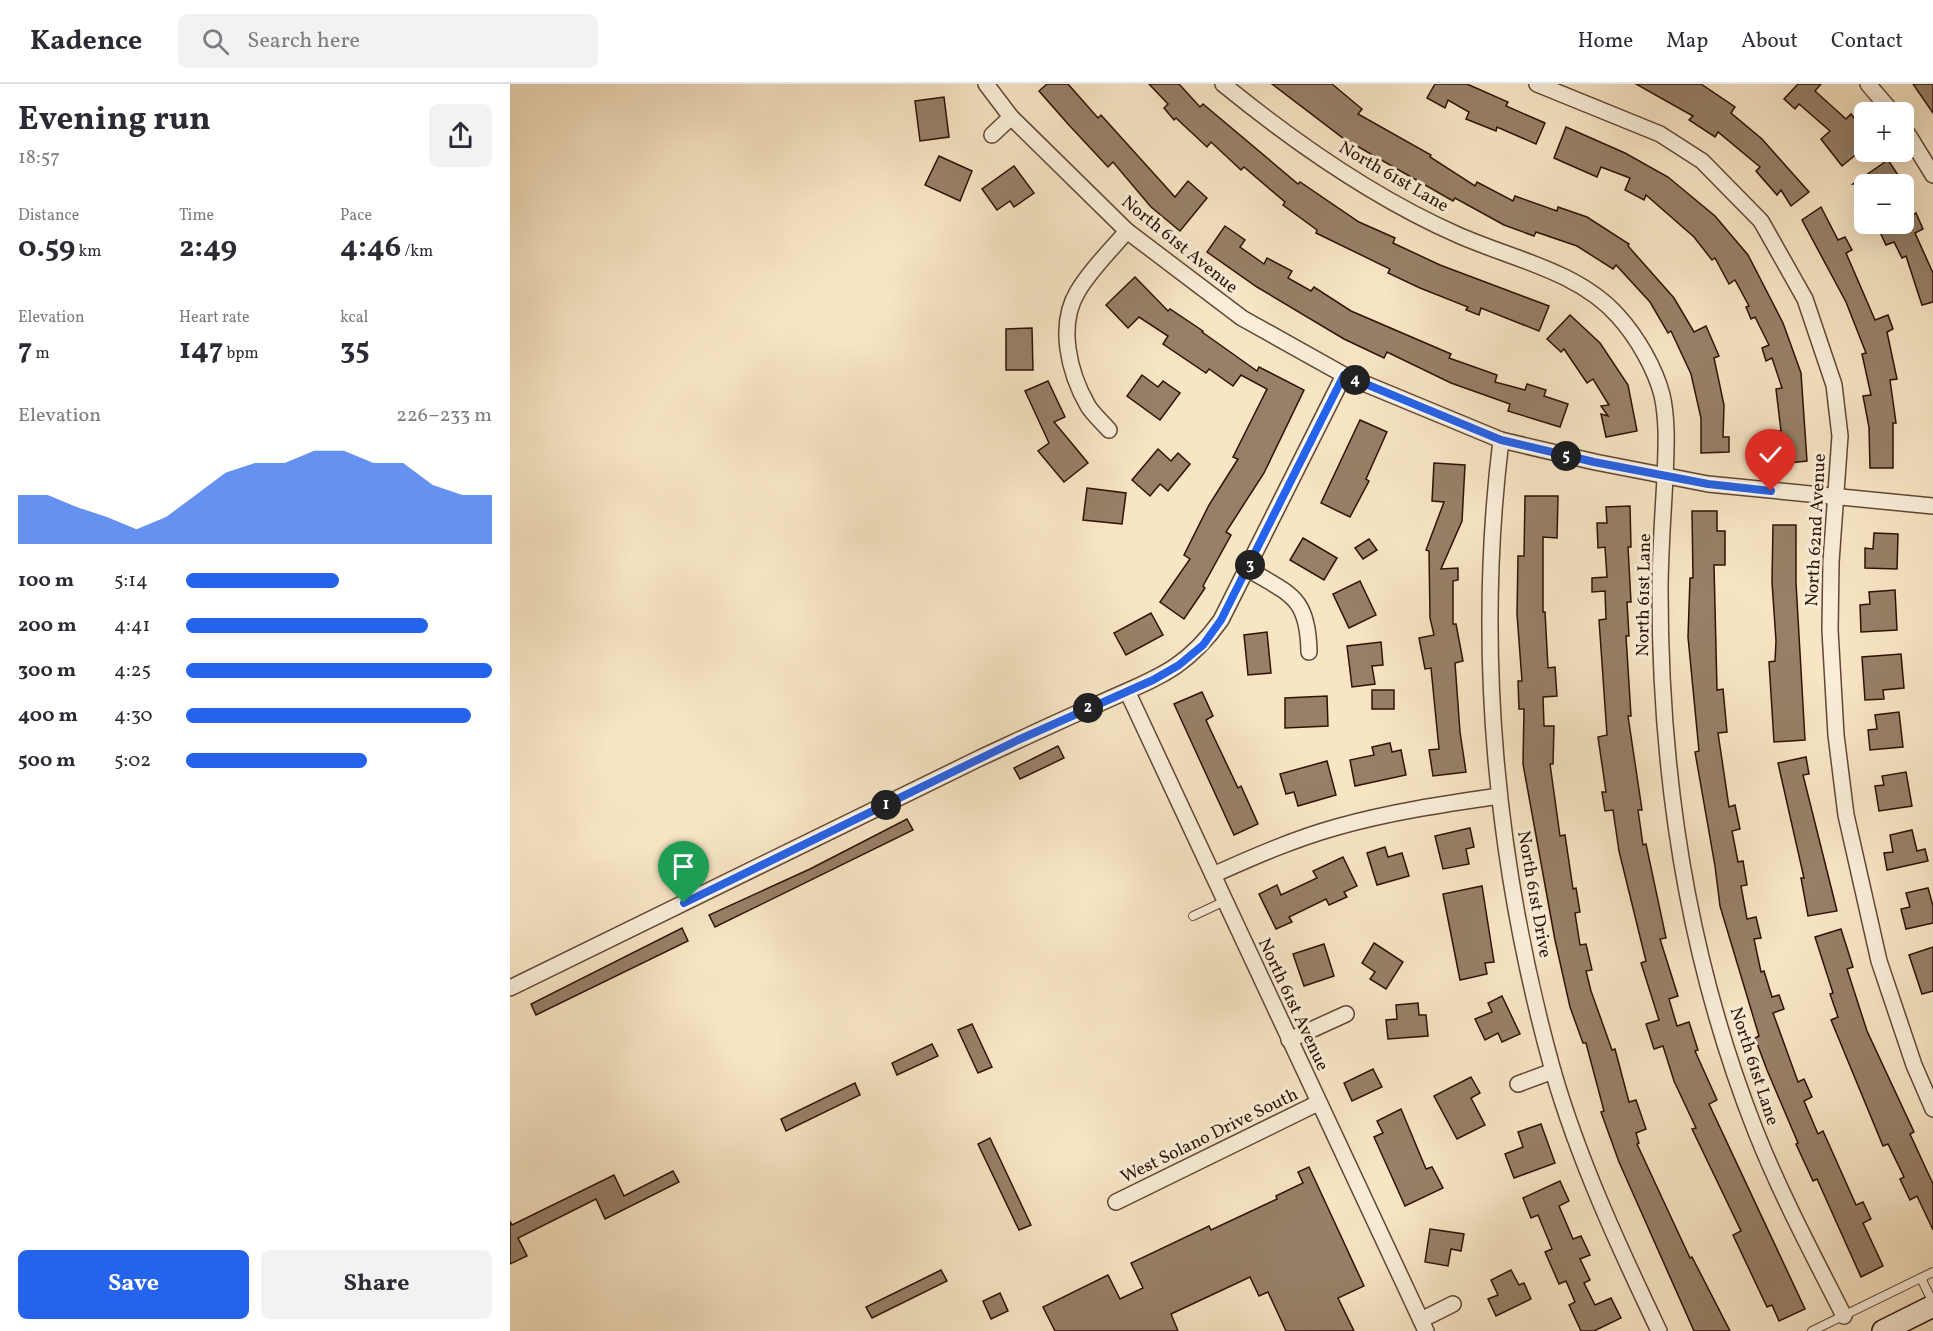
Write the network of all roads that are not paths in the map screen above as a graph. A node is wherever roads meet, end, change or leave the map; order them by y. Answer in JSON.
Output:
{"nodes":[{"id":1,"x":986,"y":84,"type":"edge"},
{"id":2,"x":1223,"y":84,"type":"edge"},
{"id":3,"x":1537,"y":84,"type":"edge"},
{"id":4,"x":1868,"y":84,"type":"edge"},
{"id":5,"x":1883,"y":102,"type":"edge"},
{"id":6,"x":1011,"y":117,"type":"junction"},
{"id":7,"x":992,"y":135,"type":"dead end"},
{"id":8,"x":1914,"y":144,"type":"edge"},
{"id":9,"x":1933,"y":175,"type":"edge"},
{"id":10,"x":1127,"y":231,"type":"junction"},
{"id":11,"x":1344,"y":375,"type":"junction"},
{"id":12,"x":1109,"y":430,"type":"dead end"},
{"id":13,"x":1501,"y":440,"type":"junction"},
{"id":14,"x":1665,"y":476,"type":"junction"},
{"id":15,"x":1835,"y":498,"type":"junction"},
{"id":16,"x":1933,"y":506,"type":"edge"},
{"id":17,"x":1248,"y":569,"type":"junction"},
{"id":18,"x":1309,"y":652,"type":"dead end"},
{"id":19,"x":1128,"y":693,"type":"junction"},
{"id":20,"x":1499,"y":796,"type":"junction"},
{"id":21,"x":1213,"y":876,"type":"junction"},
{"id":22,"x":1225,"y":902,"type":"junction"},
{"id":23,"x":1193,"y":916,"type":"dead end"},
{"id":24,"x":510,"y":988,"type":"edge"},
{"id":25,"x":1346,"y":1014,"type":"dead end"},
{"id":26,"x":1289,"y":1040,"type":"junction"},
{"id":27,"x":1553,"y":1071,"type":"junction"},
{"id":28,"x":1518,"y":1084,"type":"dead end"},
{"id":29,"x":1318,"y":1103,"type":"junction"},
{"id":30,"x":1933,"y":1109,"type":"edge"},
{"id":31,"x":1116,"y":1202,"type":"dead end"},
{"id":32,"x":1933,"y":1272,"type":"edge"},
{"id":33,"x":1921,"y":1278,"type":"junction"},
{"id":34,"x":1454,"y":1304,"type":"dead end"},
{"id":35,"x":1932,"y":1309,"type":"edge"},
{"id":36,"x":1844,"y":1316,"type":"junction"},
{"id":37,"x":1423,"y":1326,"type":"edge"},
{"id":38,"x":1659,"y":1331,"type":"edge"},
{"id":39,"x":1812,"y":1331,"type":"edge"},
{"id":40,"x":1883,"y":1331,"type":"edge"}],
"edges":[{"from":1,"to":6,"type":"street","name":"North 61st Avenue"},
{"from":2,"to":14,"type":"street","name":"North 61st Lane"},
{"from":3,"to":15,"type":"street","name":"North 62nd Avenue"},
{"from":4,"to":5,"type":"street"},
{"from":6,"to":7,"type":"street"},
{"from":6,"to":10,"type":"street","name":"North 61st Avenue"},
{"from":8,"to":9,"type":"street"},
{"from":10,"to":11,"type":"street","name":"North 61st Avenue"},
{"from":10,"to":12,"type":"street"},
{"from":11,"to":13,"type":"street","name":"North 61st Avenue"},
{"from":11,"to":17,"type":"street"},
{"from":13,"to":14,"type":"street","name":"North 61st Avenue"},
{"from":13,"to":20,"type":"street","name":"North 61st Drive"},
{"from":14,"to":15,"type":"street","name":"North 61st Avenue"},
{"from":14,"to":36,"type":"street","name":"North 61st Lane"},
{"from":15,"to":16,"type":"street","name":"North 61st Avenue"},
{"from":15,"to":30,"type":"street","name":"North 62nd Avenue"},
{"from":17,"to":18,"type":"street"},
{"from":17,"to":19,"type":"street"},
{"from":19,"to":21,"type":"street","name":"North 61st Avenue"},
{"from":19,"to":24,"type":"street"},
{"from":20,"to":21,"type":"street"},
{"from":20,"to":27,"type":"street","name":"North 61st Drive"},
{"from":21,"to":22,"type":"street","name":"North 61st Avenue"},
{"from":22,"to":23,"type":"lane"},
{"from":22,"to":26,"type":"street","name":"North 61st Avenue"},
{"from":25,"to":26,"type":"street"},
{"from":26,"to":29,"type":"street","name":"North 61st Avenue"},
{"from":27,"to":28,"type":"street"},
{"from":27,"to":38,"type":"street","name":"North 61st Drive"},
{"from":29,"to":31,"type":"street","name":"West Solano Drive South"},
{"from":29,"to":37,"type":"street","name":"North 61st Avenue"},
{"from":32,"to":33,"type":"lane"},
{"from":33,"to":35,"type":"lane"},
{"from":33,"to":36,"type":"lane"},
{"from":34,"to":37,"type":"street"},
{"from":35,"to":40,"type":"main road"},
{"from":36,"to":39,"type":"lane"}]}
